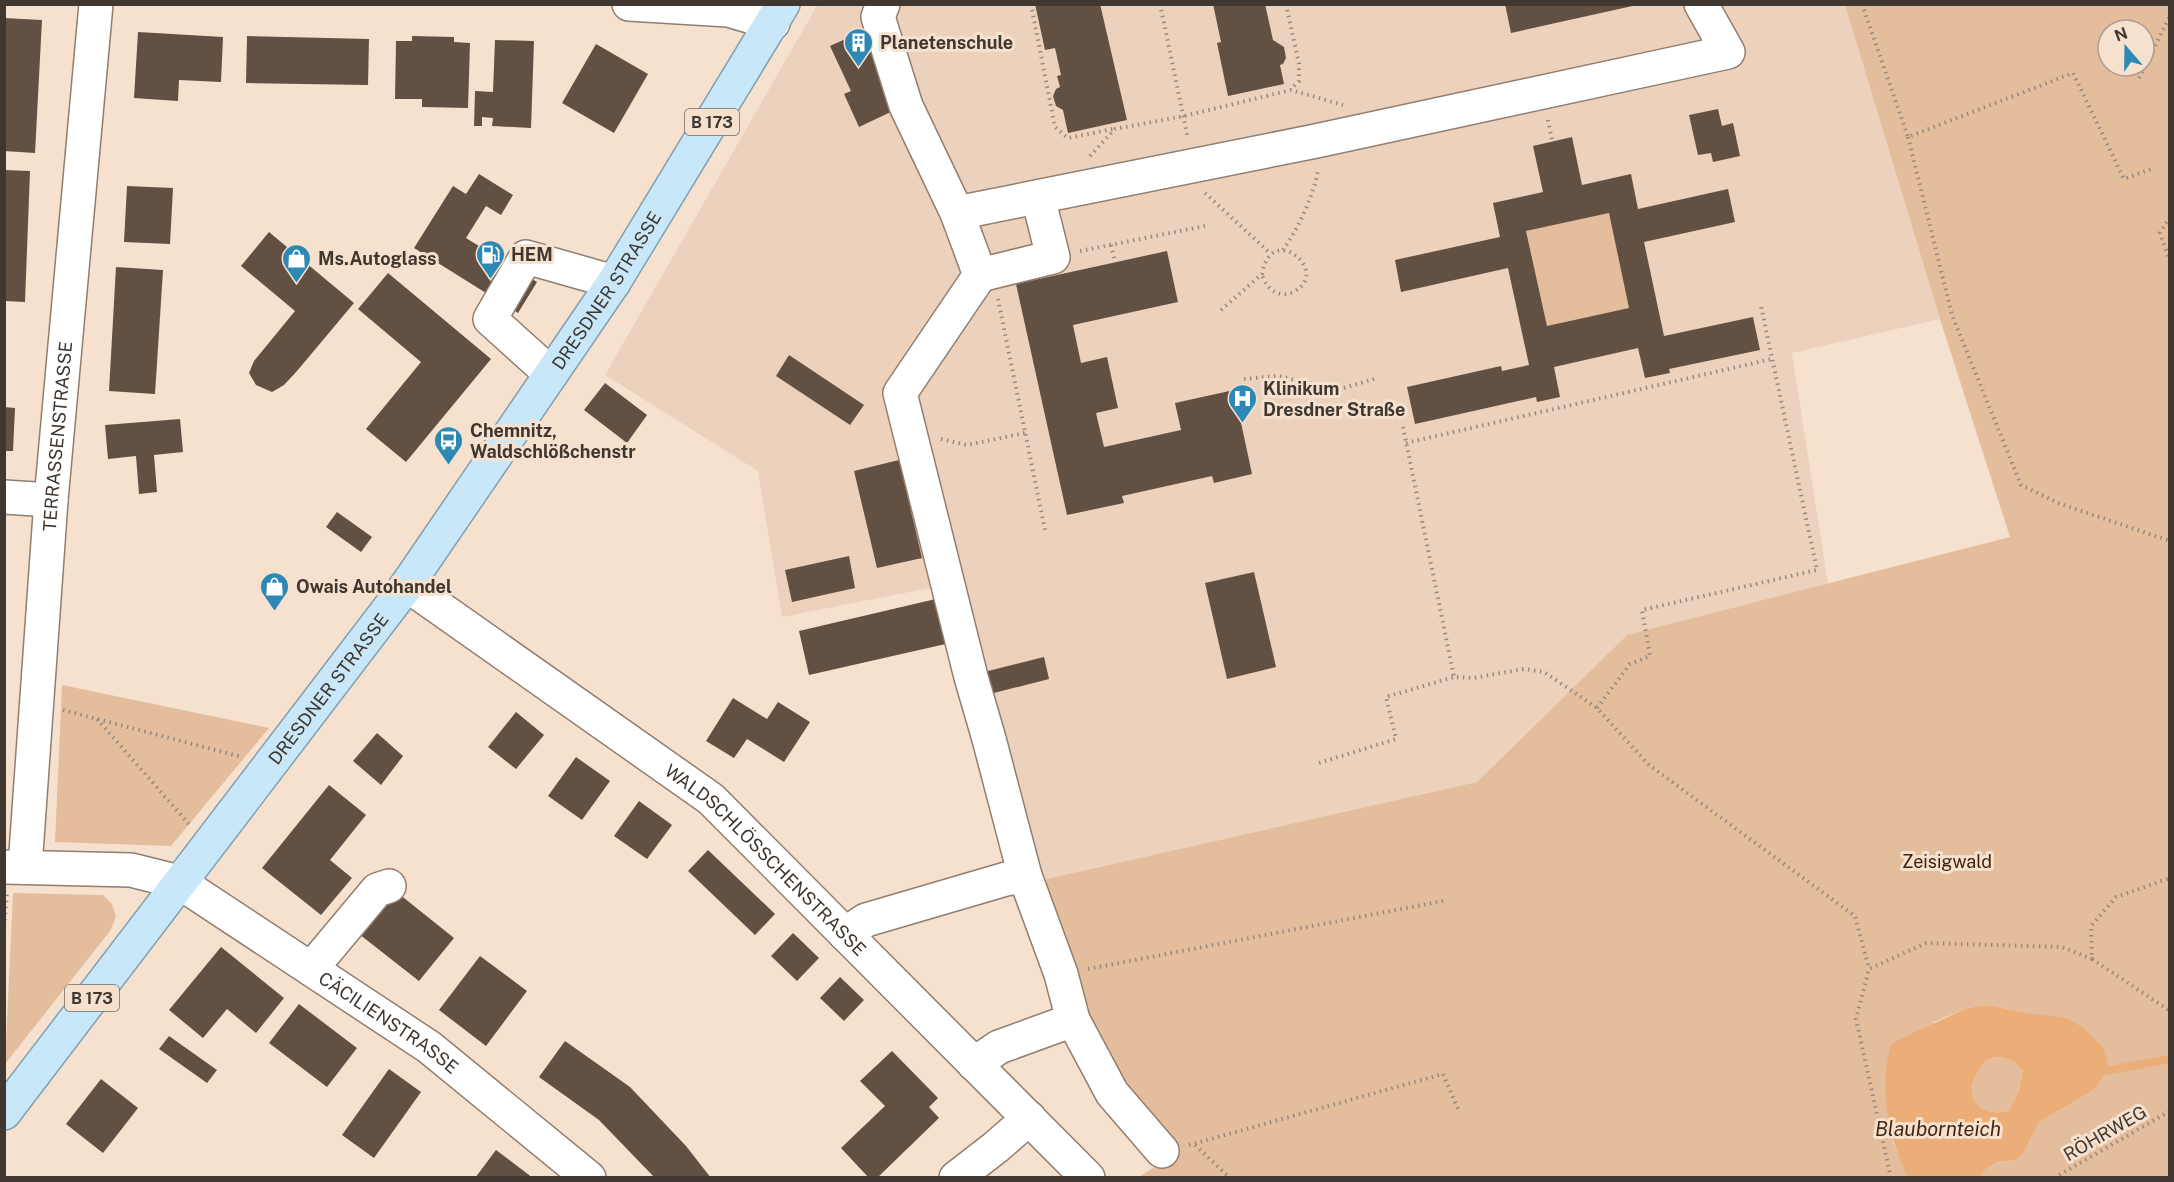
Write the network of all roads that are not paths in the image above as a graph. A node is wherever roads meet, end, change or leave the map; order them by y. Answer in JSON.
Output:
{"nodes":[{"id":1,"x":96,"y":4,"type":"edge"},
{"id":2,"x":629,"y":4,"type":"edge"},
{"id":3,"x":1700,"y":4,"type":"edge"},
{"id":4,"x":881,"y":6,"type":"edge"},
{"id":5,"x":721,"y":7,"type":"edge"},
{"id":6,"x":778,"y":14,"type":"edge"},
{"id":7,"x":1050,"y":195,"type":"junction"},
{"id":8,"x":957,"y":213,"type":"junction"},
{"id":9,"x":986,"y":273,"type":"junction"},
{"id":10,"x":614,"y":282,"type":"junction"},
{"id":11,"x":551,"y":374,"type":"junction"},
{"id":12,"x":4,"y":497,"type":"edge"},
{"id":13,"x":51,"y":500,"type":"junction"},
{"id":14,"x":407,"y":585,"type":"junction"},
{"id":15,"x":15,"y":867,"type":"edge"},
{"id":16,"x":1025,"y":876,"type":"junction"},
{"id":17,"x":179,"y":882,"type":"junction"},
{"id":18,"x":389,"y":886,"type":"dead end"},
{"id":19,"x":845,"y":934,"type":"junction"},
{"id":20,"x":311,"y":969,"type":"junction"},
{"id":21,"x":1073,"y":1020,"type":"junction"},
{"id":22,"x":974,"y":1064,"type":"junction"},
{"id":23,"x":4,"y":1113,"type":"edge"},
{"id":24,"x":1029,"y":1118,"type":"junction"},
{"id":25,"x":1162,"y":1151,"type":"road end"},
{"id":26,"x":588,"y":1178,"type":"edge"},
{"id":27,"x":956,"y":1178,"type":"edge"},
{"id":28,"x":1088,"y":1178,"type":"edge"}],
"edges":[{"from":1,"to":13,"type":"street","name":"TERRASSENSTRASSE"},
{"from":2,"to":5,"type":"street"},
{"from":3,"to":7,"type":"street"},
{"from":4,"to":8,"type":"street"},
{"from":5,"to":6,"type":"street"},
{"from":6,"to":10,"type":"main road","name":"DRESDNER STRASSE","number":"B 173"},
{"from":7,"to":8,"type":"street"},
{"from":7,"to":9,"type":"street"},
{"from":8,"to":9,"type":"street"},
{"from":9,"to":16,"type":"street"},
{"from":10,"to":11,"type":"main road","name":"DRESDNER STRASSE","number":"B 173"},
{"from":10,"to":11,"type":"street"},
{"from":11,"to":14,"type":"main road","name":"DRESDNER STRASSE","number":"B 173"},
{"from":12,"to":13,"type":"street"},
{"from":13,"to":15,"type":"street","name":"TERRASSENSTRASSE"},
{"from":14,"to":17,"type":"main road","name":"DRESDNER STRASSE","number":"B 173"},
{"from":14,"to":19,"type":"street","name":"WALDSCHLÖSSCHENSTRASSE"},
{"from":15,"to":17,"type":"street","name":"CÄCILIENSTRASSE"},
{"from":16,"to":19,"type":"street"},
{"from":16,"to":21,"type":"street"},
{"from":17,"to":20,"type":"street","name":"CÄCILIENSTRASSE"},
{"from":17,"to":23,"type":"main road","name":"DRESDNER STRASSE","number":"B 173"},
{"from":18,"to":20,"type":"street"},
{"from":19,"to":22,"type":"street","name":"WALDSCHLÖSSCHENSTRASSE"},
{"from":20,"to":26,"type":"street","name":"CÄCILIENSTRASSE"},
{"from":21,"to":22,"type":"street"},
{"from":21,"to":25,"type":"street"},
{"from":22,"to":24,"type":"street","name":"WALDSCHLÖSSCHENSTRASSE"},
{"from":24,"to":27,"type":"street"},
{"from":24,"to":28,"type":"street","name":"WALDSCHLÖSSCHENSTRASSE"}]}
